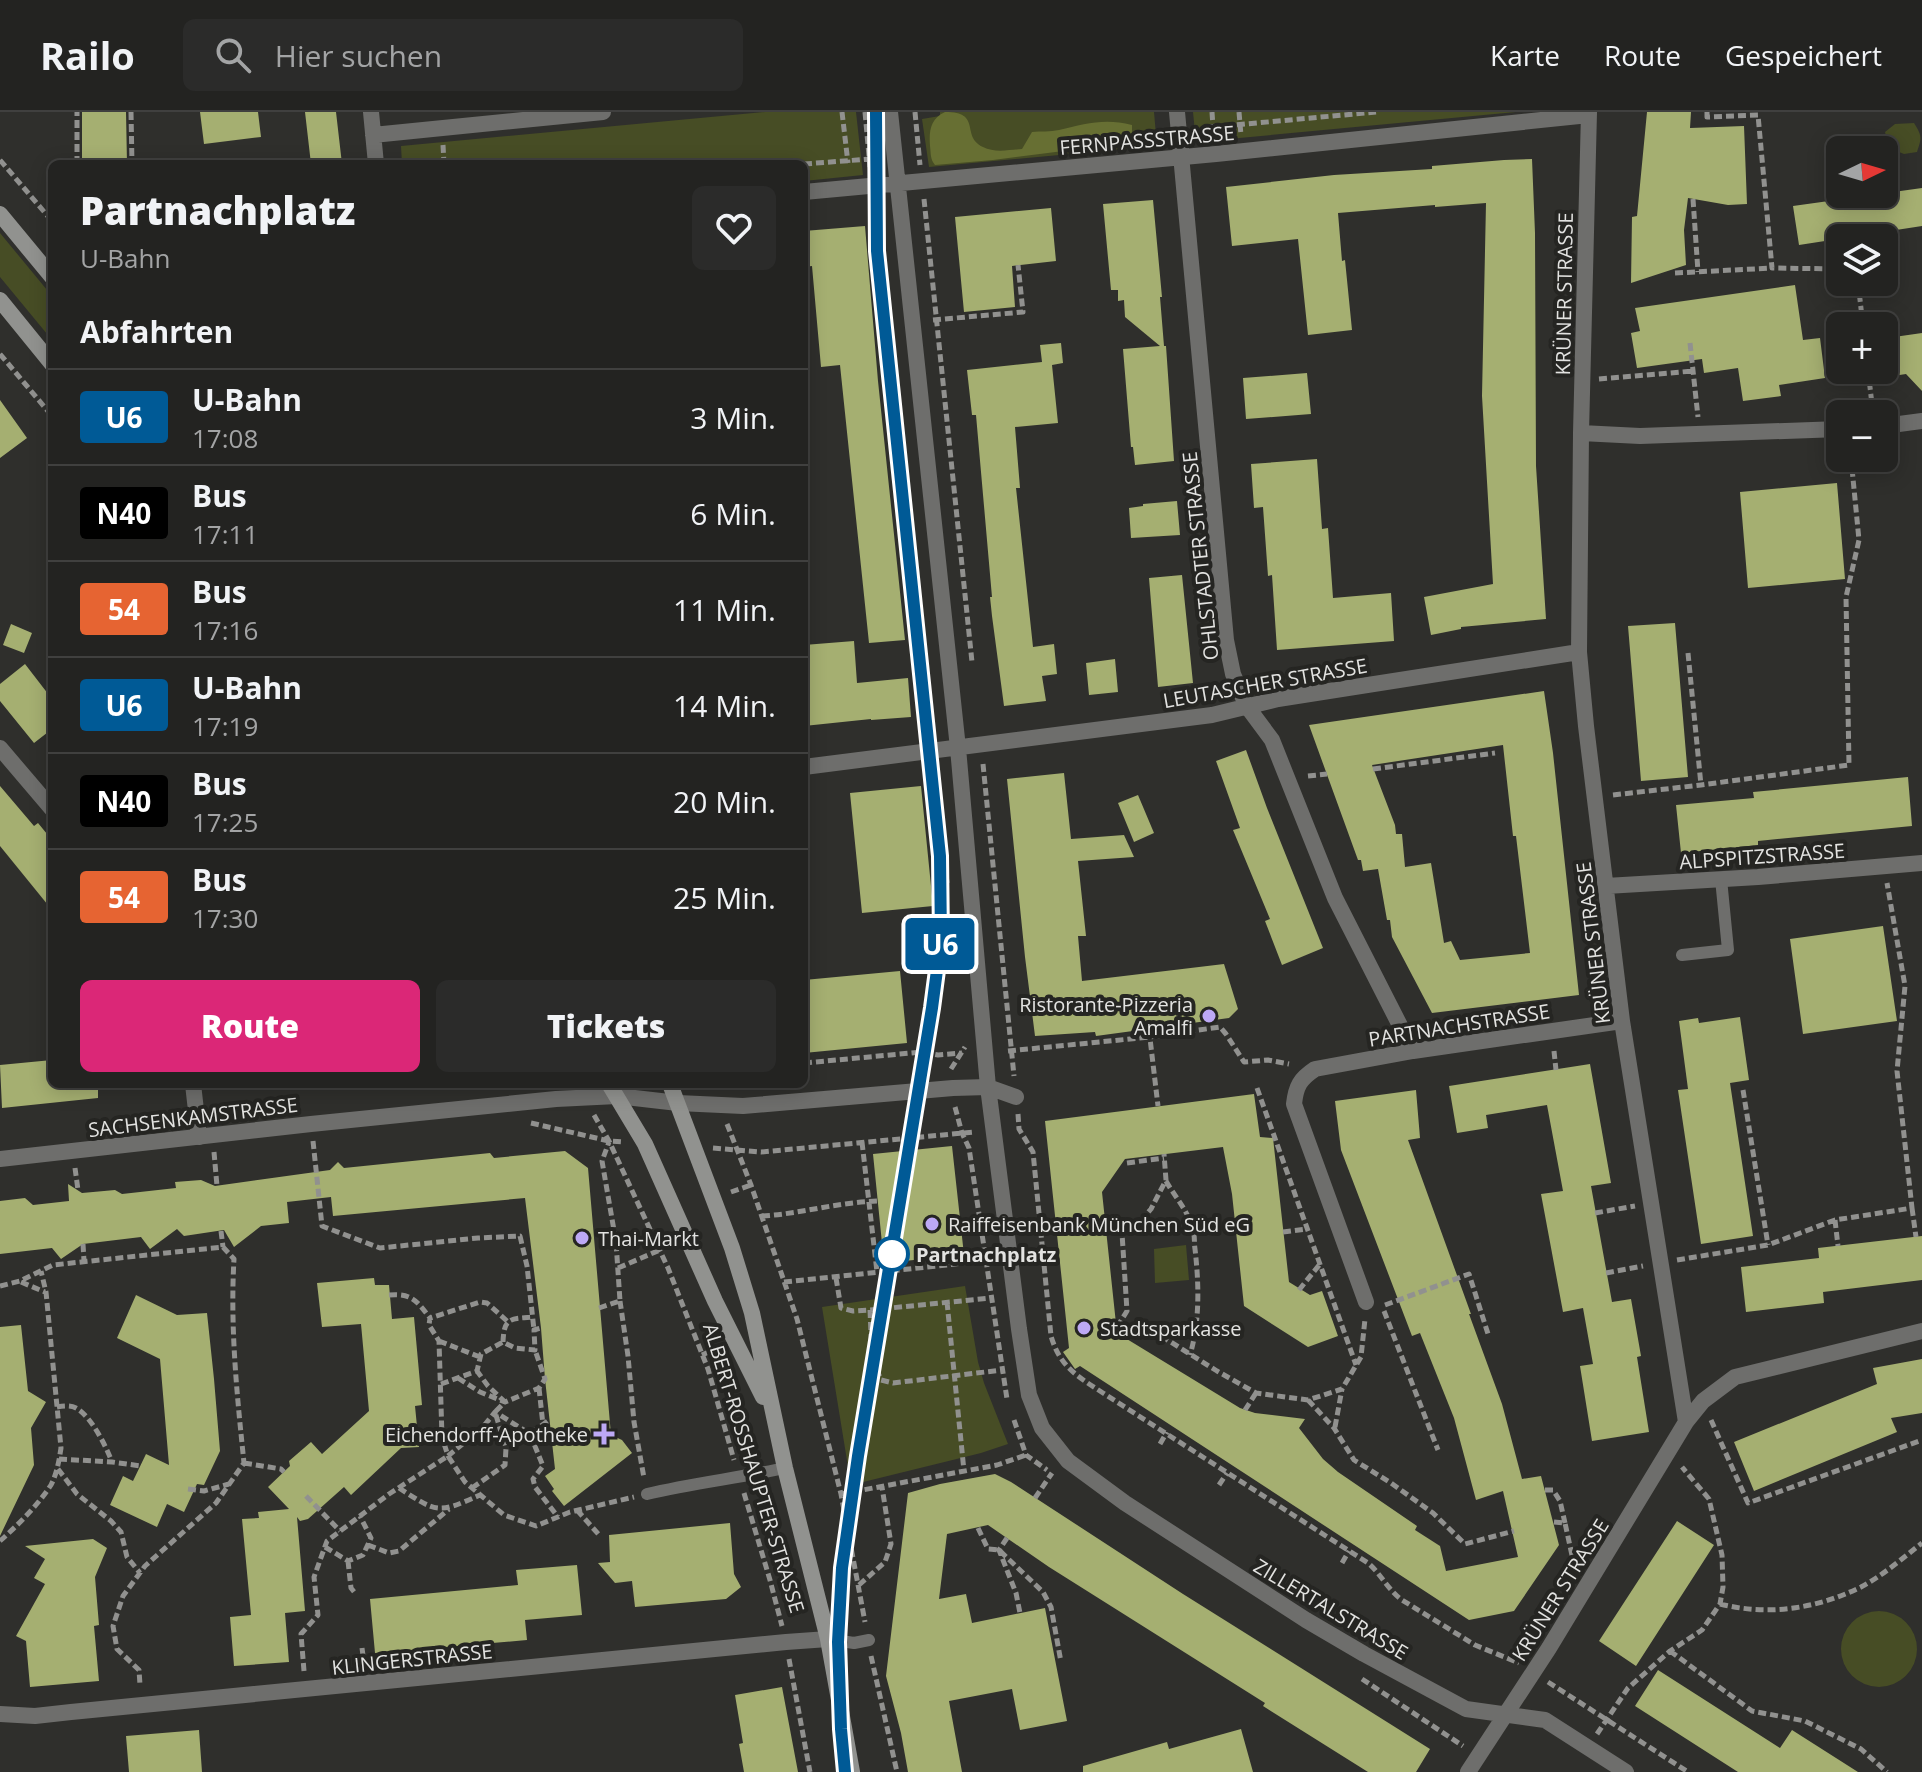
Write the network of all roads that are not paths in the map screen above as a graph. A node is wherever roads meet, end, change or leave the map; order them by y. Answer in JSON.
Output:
{"nodes":[{"id":1,"x":371,"y":112,"type":"edge"},
{"id":2,"x":603,"y":112,"type":"edge"},
{"id":3,"x":890,"y":112,"type":"edge"},
{"id":4,"x":1177,"y":112,"type":"edge"},
{"id":5,"x":1589,"y":114,"type":"edge"},
{"id":6,"x":373,"y":135,"type":"junction"},
{"id":7,"x":1181,"y":157,"type":"junction"},
{"id":8,"x":376,"y":160,"type":"edge"},
{"id":9,"x":897,"y":184,"type":"junction"},
{"id":10,"x":808,"y":192,"type":"edge"},
{"id":11,"x":0,"y":214,"type":"edge"},
{"id":12,"x":48,"y":272,"type":"edge"},
{"id":13,"x":1,"y":304,"type":"edge"},
{"id":14,"x":48,"y":359,"type":"edge"},
{"id":15,"x":1922,"y":421,"type":"edge"},
{"id":16,"x":1898,"y":424,"type":"edge"},
{"id":17,"x":1826,"y":429,"type":"edge"},
{"id":18,"x":1581,"y":433,"type":"junction"},
{"id":19,"x":1579,"y":652,"type":"junction"},
{"id":20,"x":1246,"y":705,"type":"junction"},
{"id":21,"x":0,"y":748,"type":"edge"},
{"id":22,"x":958,"y":748,"type":"junction"},
{"id":23,"x":808,"y":767,"type":"edge"},
{"id":24,"x":48,"y":804,"type":"edge"},
{"id":25,"x":1922,"y":863,"type":"edge"},
{"id":26,"x":1721,"y":879,"type":"junction"},
{"id":27,"x":1606,"y":886,"type":"junction"},
{"id":28,"x":1682,"y":955,"type":"dead end"},
{"id":29,"x":1622,"y":1021,"type":"junction"},
{"id":30,"x":1413,"y":1051,"type":"junction"},
{"id":31,"x":988,"y":1087,"type":"junction"},
{"id":32,"x":194,"y":1088,"type":"edge"},
{"id":33,"x":672,"y":1088,"type":"edge"},
{"id":34,"x":613,"y":1090,"type":"edge"},
{"id":35,"x":1016,"y":1097,"type":"road end"},
{"id":36,"x":678,"y":1103,"type":"junction"},
{"id":37,"x":206,"y":1136,"type":"junction"},
{"id":38,"x":0,"y":1159,"type":"edge"},
{"id":39,"x":1366,"y":1302,"type":"road end"},
{"id":40,"x":1922,"y":1331,"type":"edge"},
{"id":41,"x":775,"y":1420,"type":"junction"},
{"id":42,"x":1686,"y":1422,"type":"junction"},
{"id":43,"x":785,"y":1468,"type":"junction"},
{"id":44,"x":647,"y":1494,"type":"road end"},
{"id":45,"x":828,"y":1639,"type":"junction"},
{"id":46,"x":869,"y":1640,"type":"road end"},
{"id":47,"x":0,"y":1714,"type":"edge"},
{"id":48,"x":1505,"y":1714,"type":"junction"},
{"id":49,"x":852,"y":1772,"type":"edge"},
{"id":50,"x":1468,"y":1772,"type":"edge"},
{"id":51,"x":1626,"y":1772,"type":"edge"}],
"edges":[{"from":1,"to":6,"type":"street"},
{"from":2,"to":6,"type":"street"},
{"from":3,"to":9,"type":"street"},
{"from":4,"to":7,"type":"street","name":"OHLSTADTER STRASSE"},
{"from":5,"to":7,"type":"street","name":"FERNPASSSTRASSE"},
{"from":5,"to":18,"type":"street","name":"KRÜNER STRASSE"},
{"from":6,"to":8,"type":"street"},
{"from":7,"to":9,"type":"street","name":"FERNPASSSTRASSE"},
{"from":7,"to":20,"type":"street","name":"OHLSTADTER STRASSE"},
{"from":9,"to":10,"type":"street","name":"FERNPASSSTRASSE"},
{"from":9,"to":22,"type":"street"},
{"from":11,"to":12,"type":"main road"},
{"from":13,"to":14,"type":"main road"},
{"from":15,"to":16,"type":"street"},
{"from":17,"to":18,"type":"street"},
{"from":18,"to":19,"type":"street","name":"KRÜNER STRASSE"},
{"from":19,"to":20,"type":"street","name":"LEUTASCHER STRASSE"},
{"from":19,"to":27,"type":"street","name":"KRÜNER STRASSE"},
{"from":20,"to":22,"type":"street","name":"LEUTASCHER STRASSE"},
{"from":20,"to":30,"type":"street","name":"OHLSTADTER STRASSE"},
{"from":21,"to":24,"type":"street"},
{"from":22,"to":23,"type":"street","name":"LEUTASCHER STRASSE"},
{"from":22,"to":31,"type":"street"},
{"from":25,"to":26,"type":"street","name":"ALPSPITZSTRASSE"},
{"from":26,"to":27,"type":"street","name":"ALPSPITZSTRASSE"},
{"from":26,"to":28,"type":"lane"},
{"from":27,"to":29,"type":"street","name":"KRÜNER STRASSE"},
{"from":29,"to":30,"type":"street","name":"PARTNACHSTRASSE"},
{"from":29,"to":42,"type":"street","name":"KRÜNER STRASSE"},
{"from":30,"to":39,"type":"street","name":"PARTNACHSTRASSE"},
{"from":31,"to":35,"type":"street"},
{"from":31,"to":36,"type":"street"},
{"from":31,"to":48,"type":"street","name":"ZILLERTALSTRASSE"},
{"from":32,"to":37,"type":"street"},
{"from":33,"to":36,"type":"main road","name":"ALBERT-ROSSHAUPTER-STRASSE"},
{"from":34,"to":36,"type":"street","name":"SACHSENKAMSTRASSE"},
{"from":34,"to":37,"type":"street","name":"SACHSENKAMSTRASSE"},
{"from":34,"to":41,"type":"main road","name":"ALBERT-ROSSHAUPTER-STRASSE"},
{"from":36,"to":41,"type":"main road","name":"ALBERT-ROSSHAUPTER-STRASSE"},
{"from":37,"to":38,"type":"street","name":"SACHSENKAMSTRASSE"},
{"from":40,"to":42,"type":"street"},
{"from":41,"to":43,"type":"main road","name":"ALBERT-ROSSHAUPTER-STRASSE"},
{"from":42,"to":48,"type":"street","name":"KRÜNER STRASSE"},
{"from":43,"to":44,"type":"lane"},
{"from":43,"to":45,"type":"main road","name":"ALBERT-ROSSHAUPTER-STRASSE"},
{"from":45,"to":46,"type":"lane"},
{"from":45,"to":47,"type":"street","name":"KLINGERSTRASSE"},
{"from":45,"to":49,"type":"main road","name":"ALBERT-ROSSHAUPTER-STRASSE"},
{"from":48,"to":50,"type":"street","name":"KRÜNER STRASSE"},
{"from":48,"to":51,"type":"street","name":"ZILLERTALSTRASSE"}]}
